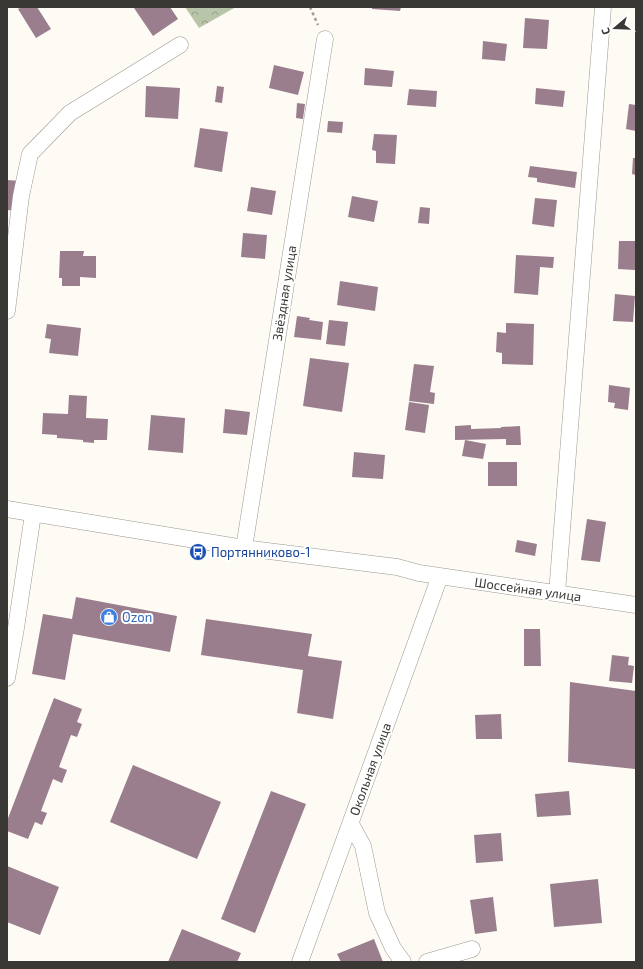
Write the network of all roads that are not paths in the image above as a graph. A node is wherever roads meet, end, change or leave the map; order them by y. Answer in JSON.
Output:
{"nodes":[{"id":1,"x":603,"y":7,"type":"edge"},
{"id":2,"x":325,"y":39,"type":"road end"},
{"id":3,"x":180,"y":45,"type":"dead end"},
{"id":4,"x":7,"y":311,"type":"edge"},
{"id":5,"x":7,"y":509,"type":"edge"},
{"id":6,"x":33,"y":514,"type":"junction"},
{"id":7,"x":244,"y":548,"type":"junction"},
{"id":8,"x":440,"y":576,"type":"junction"},
{"id":9,"x":557,"y":593,"type":"junction"},
{"id":10,"x":636,"y":605,"type":"edge"},
{"id":11,"x":7,"y":678,"type":"edge"},
{"id":12,"x":351,"y":824,"type":"junction"},
{"id":13,"x":472,"y":949,"type":"dead end"},
{"id":14,"x":300,"y":962,"type":"edge"},
{"id":15,"x":403,"y":962,"type":"edge"},
{"id":16,"x":427,"y":962,"type":"edge"}],
"edges":[{"from":1,"to":9,"type":"street"},
{"from":2,"to":7,"type":"street","name":"Звёздная улица"},
{"from":3,"to":4,"type":"street"},
{"from":5,"to":6,"type":"street","name":"Шоссейная улица"},
{"from":6,"to":7,"type":"street","name":"Шоссейная улица"},
{"from":6,"to":11,"type":"street"},
{"from":7,"to":8,"type":"street","name":"Шоссейная улица"},
{"from":8,"to":9,"type":"street","name":"Шоссейная улица"},
{"from":8,"to":12,"type":"street","name":"Окольная улица"},
{"from":9,"to":10,"type":"street","name":"Шоссейная улица"},
{"from":12,"to":14,"type":"street","name":"Окольная улица"},
{"from":12,"to":15,"type":"street"},
{"from":13,"to":16,"type":"street"}]}
